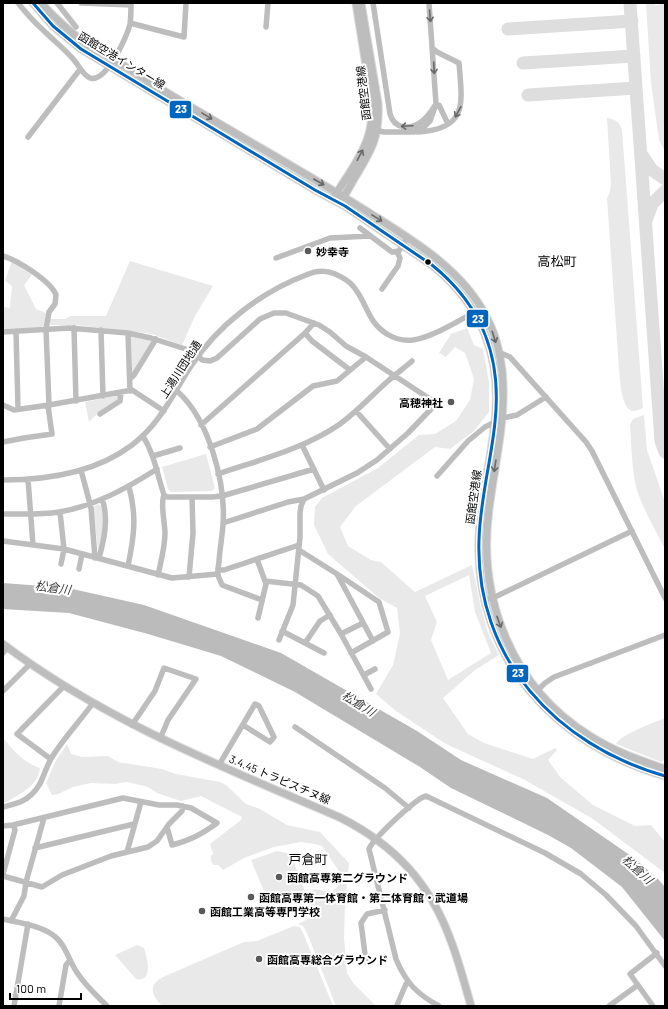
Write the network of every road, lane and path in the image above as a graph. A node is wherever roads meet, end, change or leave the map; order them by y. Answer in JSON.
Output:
{"nodes":[{"id":1,"x":18,"y":3,"type":"edge"},
{"id":2,"x":33,"y":3,"type":"edge"},
{"id":3,"x":41,"y":3,"type":"edge"},
{"id":4,"x":81,"y":3,"type":"edge"},
{"id":5,"x":97,"y":3,"type":"edge"},
{"id":6,"x":186,"y":3,"type":"edge"},
{"id":7,"x":268,"y":3,"type":"edge"},
{"id":8,"x":356,"y":3,"type":"edge"},
{"id":9,"x":361,"y":3,"type":"edge"},
{"id":10,"x":373,"y":3,"type":"edge"},
{"id":11,"x":429,"y":3,"type":"edge"},
{"id":12,"x":59,"y":4,"type":"edge"},
{"id":13,"x":131,"y":4,"type":"edge"},
{"id":14,"x":130,"y":23,"type":"junction"},
{"id":15,"x":76,"y":27,"type":"dead end"},
{"id":16,"x":266,"y":27,"type":"dead end"},
{"id":17,"x":432,"y":48,"type":"junction"},
{"id":18,"x":114,"y":59,"type":"junction"},
{"id":19,"x":109,"y":66,"type":"junction"},
{"id":20,"x":78,"y":72,"type":"dead end"},
{"id":21,"x":436,"y":104,"type":"junction"},
{"id":22,"x":448,"y":124,"type":"junction"},
{"id":23,"x":374,"y":130,"type":"junction"},
{"id":24,"x":414,"y":132,"type":"junction"},
{"id":25,"x":28,"y":138,"type":"dead end"},
{"id":26,"x":337,"y":193,"type":"junction"},
{"id":27,"x":344,"y":197,"type":"junction"},
{"id":28,"x":335,"y":202,"type":"junction"},
{"id":29,"x":360,"y":228,"type":"dead end"},
{"id":30,"x":370,"y":236,"type":"junction"},
{"id":31,"x":405,"y":241,"type":"junction"},
{"id":32,"x":397,"y":252,"type":"junction"},
{"id":33,"x":3,"y":256,"type":"edge"},
{"id":34,"x":276,"y":258,"type":"dead end"},
{"id":35,"x":382,"y":289,"type":"dead end"},
{"id":36,"x":482,"y":308,"type":"junction"},
{"id":37,"x":475,"y":312,"type":"junction"},
{"id":38,"x":314,"y":323,"type":"junction"},
{"id":39,"x":74,"y":328,"type":"junction"},
{"id":40,"x":46,"y":329,"type":"junction"},
{"id":41,"x":101,"y":330,"type":"junction"},
{"id":42,"x":16,"y":331,"type":"junction"},
{"id":43,"x":3,"y":332,"type":"edge"},
{"id":44,"x":128,"y":333,"type":"junction"},
{"id":45,"x":305,"y":333,"type":"junction"},
{"id":46,"x":156,"y":339,"type":"junction"},
{"id":47,"x":503,"y":354,"type":"dead end"},
{"id":48,"x":199,"y":356,"type":"junction"},
{"id":49,"x":366,"y":357,"type":"junction"},
{"id":50,"x":412,"y":362,"type":"dead end"},
{"id":51,"x":350,"y":370,"type":"junction"},
{"id":52,"x":394,"y":376,"type":"junction"},
{"id":53,"x":130,"y":379,"type":"junction"},
{"id":54,"x":130,"y":391,"type":"junction"},
{"id":55,"x":177,"y":391,"type":"junction"},
{"id":56,"x":121,"y":392,"type":"junction"},
{"id":57,"x":103,"y":396,"type":"junction"},
{"id":58,"x":546,"y":397,"type":"junction"},
{"id":59,"x":76,"y":401,"type":"junction"},
{"id":60,"x":3,"y":404,"type":"edge"},
{"id":61,"x":49,"y":406,"type":"junction"},
{"id":62,"x":18,"y":409,"type":"junction"},
{"id":63,"x":356,"y":411,"type":"junction"},
{"id":64,"x":164,"y":412,"type":"junction"},
{"id":65,"x":100,"y":414,"type":"dead end"},
{"id":66,"x":502,"y":418,"type":"junction"},
{"id":67,"x":495,"y":422,"type":"junction"},
{"id":68,"x":201,"y":425,"type":"junction"},
{"id":69,"x":143,"y":436,"type":"junction"},
{"id":70,"x":3,"y":442,"type":"edge"},
{"id":71,"x":302,"y":445,"type":"junction"},
{"id":72,"x":210,"y":447,"type":"junction"},
{"id":73,"x":180,"y":448,"type":"dead end"},
{"id":74,"x":390,"y":449,"type":"junction"},
{"id":75,"x":153,"y":456,"type":"junction"},
{"id":76,"x":157,"y":469,"type":"junction"},
{"id":77,"x":314,"y":469,"type":"junction"},
{"id":78,"x":81,"y":470,"type":"junction"},
{"id":79,"x":218,"y":474,"type":"junction"},
{"id":80,"x":437,"y":476,"type":"dead end"},
{"id":81,"x":28,"y":479,"type":"junction"},
{"id":82,"x":3,"y":480,"type":"edge"},
{"id":83,"x":129,"y":487,"type":"junction"},
{"id":84,"x":324,"y":490,"type":"junction"},
{"id":85,"x":164,"y":496,"type":"junction"},
{"id":86,"x":222,"y":496,"type":"junction"},
{"id":87,"x":192,"y":497,"type":"junction"},
{"id":88,"x":102,"y":499,"type":"junction"},
{"id":89,"x":304,"y":499,"type":"junction"},
{"id":90,"x":90,"y":504,"type":"junction"},
{"id":91,"x":60,"y":512,"type":"junction"},
{"id":92,"x":31,"y":513,"type":"junction"},
{"id":93,"x":3,"y":514,"type":"edge"},
{"id":94,"x":223,"y":523,"type":"junction"},
{"id":95,"x":632,"y":531,"type":"junction"},
{"id":96,"x":3,"y":541,"type":"edge"},
{"id":97,"x":33,"y":545,"type":"junction"},
{"id":98,"x":64,"y":549,"type":"junction"},
{"id":99,"x":301,"y":550,"type":"junction"},
{"id":100,"x":82,"y":554,"type":"junction"},
{"id":101,"x":97,"y":558,"type":"junction"},
{"id":102,"x":257,"y":559,"type":"junction"},
{"id":103,"x":61,"y":564,"type":"dead end"},
{"id":104,"x":128,"y":566,"type":"junction"},
{"id":105,"x":79,"y":569,"type":"dead end"},
{"id":106,"x":218,"y":572,"type":"junction"},
{"id":107,"x":158,"y":574,"type":"junction"},
{"id":108,"x":337,"y":574,"type":"junction"},
{"id":109,"x":189,"y":577,"type":"junction"},
{"id":110,"x":265,"y":581,"type":"junction"},
{"id":111,"x":297,"y":585,"type":"junction"},
{"id":112,"x":665,"y":598,"type":"edge"},
{"id":113,"x":488,"y":599,"type":"junction"},
{"id":114,"x":262,"y":600,"type":"junction"},
{"id":115,"x":330,"y":615,"type":"junction"},
{"id":116,"x":258,"y":618,"type":"dead end"},
{"id":117,"x":363,"y":623,"type":"junction"},
{"id":118,"x":282,"y":631,"type":"junction"},
{"id":119,"x":341,"y":634,"type":"junction"},
{"id":120,"x":665,"y":634,"type":"edge"},
{"id":121,"x":279,"y":640,"type":"dead end"},
{"id":122,"x":373,"y":641,"type":"junction"},
{"id":123,"x":305,"y":642,"type":"junction"},
{"id":124,"x":4,"y":648,"type":"edge"},
{"id":125,"x":324,"y":653,"type":"dead end"},
{"id":126,"x":351,"y":653,"type":"junction"},
{"id":127,"x":30,"y":664,"type":"junction"},
{"id":128,"x":376,"y":669,"type":"dead end"},
{"id":129,"x":364,"y":675,"type":"junction"},
{"id":130,"x":64,"y":686,"type":"junction"},
{"id":131,"x":371,"y":689,"type":"dead end"},
{"id":132,"x":3,"y":691,"type":"edge"},
{"id":133,"x":535,"y":693,"type":"junction"},
{"id":134,"x":93,"y":703,"type":"junction"},
{"id":135,"x":132,"y":725,"type":"junction"},
{"id":136,"x":243,"y":725,"type":"junction"},
{"id":137,"x":295,"y":727,"type":"dead end"},
{"id":138,"x":160,"y":739,"type":"junction"},
{"id":139,"x":48,"y":757,"type":"dead end"},
{"id":140,"x":220,"y":765,"type":"junction"},
{"id":141,"x":665,"y":772,"type":"edge"},
{"id":142,"x":141,"y":802,"type":"junction"},
{"id":143,"x":3,"y":806,"type":"edge"},
{"id":144,"x":183,"y":806,"type":"junction"},
{"id":145,"x":409,"y":808,"type":"junction"},
{"id":146,"x":44,"y":818,"type":"junction"},
{"id":147,"x":134,"y":824,"type":"junction"},
{"id":148,"x":13,"y":825,"type":"junction"},
{"id":149,"x":3,"y":826,"type":"edge"},
{"id":150,"x":167,"y":827,"type":"junction"},
{"id":151,"x":377,"y":839,"type":"junction"},
{"id":152,"x":35,"y":848,"type":"junction"},
{"id":153,"x":127,"y":852,"type":"junction"},
{"id":154,"x":3,"y":875,"type":"edge"},
{"id":155,"x":26,"y":882,"type":"junction"},
{"id":156,"x":385,"y":910,"type":"junction"},
{"id":157,"x":3,"y":919,"type":"edge"},
{"id":158,"x":11,"y":921,"type":"junction"},
{"id":159,"x":28,"y":924,"type":"junction"},
{"id":160,"x":657,"y":953,"type":"junction"},
{"id":161,"x":70,"y":960,"type":"junction"},
{"id":162,"x":366,"y":962,"type":"dead end"},
{"id":163,"x":665,"y":966,"type":"edge"},
{"id":164,"x":406,"y":984,"type":"dead end"},
{"id":165,"x":638,"y":985,"type":"junction"},
{"id":166,"x":14,"y":1006,"type":"edge"},
{"id":167,"x":59,"y":1006,"type":"edge"},
{"id":168,"x":107,"y":1006,"type":"edge"},
{"id":169,"x":398,"y":1006,"type":"edge"},
{"id":170,"x":439,"y":1006,"type":"edge"},
{"id":171,"x":472,"y":1006,"type":"edge"},
{"id":172,"x":609,"y":1006,"type":"edge"},
{"id":173,"x":653,"y":1006,"type":"edge"}],
"edges":[{"from":1,"to":19,"type":"street"},
{"from":2,"to":19,"type":"main road","name":"函館空港インター線"},
{"from":3,"to":18,"type":"main road","name":"函館空港インター線"},
{"from":4,"to":5,"type":"street"},
{"from":5,"to":13,"type":"street"},
{"from":6,"to":14,"type":"street"},
{"from":7,"to":16,"type":"street"},
{"from":8,"to":23,"type":"main road","name":"函館空港線"},
{"from":9,"to":23,"type":"main road","name":"函館空港線"},
{"from":21,"to":10,"type":"street","one_way":true},
{"from":11,"to":17,"type":"street","one_way":true},
{"from":12,"to":15,"type":"street"},
{"from":13,"to":14,"type":"street"},
{"from":14,"to":18,"type":"street"},
{"from":17,"to":21,"type":"street","one_way":true},
{"from":17,"to":22,"type":"street","one_way":true},
{"from":18,"to":19,"type":"street"},
{"from":18,"to":26,"type":"main road","name":"函館空港インター線","one_way":true},
{"from":19,"to":28,"type":"main road","name":"函館空港インター線"},
{"from":20,"to":25,"type":"street"},
{"from":21,"to":22,"type":"street"},
{"from":21,"to":24,"type":"street"},
{"from":22,"to":24,"type":"street"},
{"from":23,"to":24,"type":"street"},
{"from":26,"to":23,"type":"main road","name":"函館空港線","one_way":true},
{"from":23,"to":27,"type":"main road","name":"函館空港線"},
{"from":26,"to":27,"type":"main road","name":"函館空港線"},
{"from":26,"to":28,"type":"main road","name":"函館空港線"},
{"from":27,"to":28,"type":"main road","name":"函館空港線"},
{"from":27,"to":31,"type":"main road","name":"函館空港線","one_way":true},
{"from":28,"to":31,"type":"main road","name":"函館空港線"},
{"from":29,"to":30,"type":"street"},
{"from":30,"to":32,"type":"street"},
{"from":30,"to":34,"type":"street"},
{"from":31,"to":32,"type":"street"},
{"from":31,"to":36,"type":"main road","name":"函館空港線"},
{"from":31,"to":37,"type":"main road","name":"函館空港線"},
{"from":32,"to":35,"type":"street"},
{"from":33,"to":40,"type":"street"},
{"from":36,"to":37,"type":"street","name":"上湯川団地通"},
{"from":36,"to":66,"type":"main road","name":"函館空港線","one_way":true},
{"from":37,"to":48,"type":"street","name":"上湯川団地通"},
{"from":37,"to":67,"type":"main road","name":"函館空港線"},
{"from":38,"to":45,"type":"street"},
{"from":38,"to":48,"type":"street"},
{"from":38,"to":49,"type":"street"},
{"from":39,"to":40,"type":"street"},
{"from":39,"to":41,"type":"street"},
{"from":39,"to":59,"type":"street"},
{"from":40,"to":42,"type":"street"},
{"from":40,"to":61,"type":"street"},
{"from":41,"to":44,"type":"street"},
{"from":41,"to":57,"type":"street"},
{"from":42,"to":43,"type":"street"},
{"from":42,"to":62,"type":"street"},
{"from":44,"to":46,"type":"street"},
{"from":44,"to":53,"type":"street"},
{"from":45,"to":51,"type":"street"},
{"from":45,"to":68,"type":"street"},
{"from":46,"to":48,"type":"street"},
{"from":46,"to":53,"type":"street"},
{"from":47,"to":58,"type":"street"},
{"from":48,"to":55,"type":"street","name":"上湯川団地通"},
{"from":49,"to":51,"type":"street"},
{"from":49,"to":52,"type":"street"},
{"from":50,"to":52,"type":"street"},
{"from":51,"to":72,"type":"street"},
{"from":52,"to":63,"type":"street"},
{"from":52,"to":74,"type":"street"},
{"from":53,"to":54,"type":"street"},
{"from":54,"to":56,"type":"street"},
{"from":54,"to":64,"type":"street"},
{"from":55,"to":64,"type":"street","name":"上湯川団地通"},
{"from":55,"to":68,"type":"street"},
{"from":56,"to":57,"type":"street"},
{"from":56,"to":65,"type":"street"},
{"from":57,"to":59,"type":"street"},
{"from":58,"to":66,"type":"street"},
{"from":58,"to":95,"type":"street"},
{"from":59,"to":61,"type":"street"},
{"from":60,"to":62,"type":"street"},
{"from":61,"to":62,"type":"street"},
{"from":61,"to":70,"type":"street"},
{"from":63,"to":71,"type":"street"},
{"from":63,"to":74,"type":"street"},
{"from":64,"to":69,"type":"street","name":"上湯川団地通"},
{"from":66,"to":67,"type":"street"},
{"from":66,"to":113,"type":"main road","name":"函館空港線","one_way":true},
{"from":67,"to":80,"type":"street"},
{"from":67,"to":113,"type":"main road","name":"函館空港線"},
{"from":68,"to":72,"type":"street"},
{"from":69,"to":75,"type":"street"},
{"from":69,"to":78,"type":"street","name":"上湯川団地通"},
{"from":71,"to":77,"type":"street"},
{"from":71,"to":79,"type":"street"},
{"from":72,"to":79,"type":"street"},
{"from":73,"to":75,"type":"street"},
{"from":74,"to":84,"type":"street"},
{"from":75,"to":76,"type":"street"},
{"from":76,"to":83,"type":"street"},
{"from":76,"to":85,"type":"street"},
{"from":77,"to":84,"type":"street"},
{"from":77,"to":86,"type":"street"},
{"from":78,"to":81,"type":"street","name":"上湯川団地通"},
{"from":78,"to":90,"type":"street"},
{"from":79,"to":86,"type":"street"},
{"from":81,"to":82,"type":"street","name":"上湯川団地通"},
{"from":81,"to":92,"type":"street"},
{"from":83,"to":88,"type":"street"},
{"from":83,"to":104,"type":"street"},
{"from":84,"to":89,"type":"street"},
{"from":85,"to":87,"type":"street"},
{"from":85,"to":107,"type":"street"},
{"from":86,"to":87,"type":"street"},
{"from":86,"to":94,"type":"street"},
{"from":87,"to":109,"type":"street"},
{"from":88,"to":90,"type":"street"},
{"from":88,"to":101,"type":"street"},
{"from":89,"to":94,"type":"street"},
{"from":89,"to":99,"type":"street"},
{"from":90,"to":91,"type":"street"},
{"from":90,"to":101,"type":"street"},
{"from":91,"to":92,"type":"street"},
{"from":91,"to":98,"type":"street"},
{"from":92,"to":93,"type":"street"},
{"from":92,"to":97,"type":"street"},
{"from":94,"to":106,"type":"street"},
{"from":95,"to":112,"type":"street"},
{"from":95,"to":113,"type":"street"},
{"from":96,"to":97,"type":"street"},
{"from":97,"to":98,"type":"street"},
{"from":98,"to":100,"type":"street"},
{"from":98,"to":103,"type":"street"},
{"from":99,"to":102,"type":"street"},
{"from":99,"to":108,"type":"street"},
{"from":99,"to":111,"type":"street"},
{"from":100,"to":101,"type":"street"},
{"from":100,"to":105,"type":"street"},
{"from":101,"to":104,"type":"street"},
{"from":102,"to":106,"type":"street"},
{"from":102,"to":110,"type":"street"},
{"from":104,"to":107,"type":"street"},
{"from":106,"to":109,"type":"street"},
{"from":106,"to":114,"type":"street"},
{"from":107,"to":109,"type":"street"},
{"from":108,"to":117,"type":"street"},
{"from":108,"to":122,"type":"street"},
{"from":110,"to":111,"type":"street"},
{"from":110,"to":114,"type":"street"},
{"from":111,"to":115,"type":"street"},
{"from":111,"to":118,"type":"street"},
{"from":113,"to":133,"type":"main road","name":"函館空港線"},
{"from":114,"to":116,"type":"street"},
{"from":115,"to":119,"type":"street"},
{"from":115,"to":123,"type":"street"},
{"from":117,"to":119,"type":"street"},
{"from":117,"to":122,"type":"street"},
{"from":118,"to":121,"type":"street"},
{"from":118,"to":123,"type":"street"},
{"from":119,"to":126,"type":"street"},
{"from":120,"to":133,"type":"street"},
{"from":122,"to":126,"type":"street"},
{"from":123,"to":125,"type":"street"},
{"from":124,"to":127,"type":"main road","name":"3.4.45 トラピスチヌ線"},
{"from":126,"to":129,"type":"street"},
{"from":127,"to":130,"type":"main road","name":"3.4.45 トラピスチヌ線"},
{"from":127,"to":132,"type":"street"},
{"from":128,"to":129,"type":"street"},
{"from":129,"to":131,"type":"street"},
{"from":130,"to":134,"type":"main road","name":"3.4.45 トラピスチヌ線"},
{"from":130,"to":139,"type":"street"},
{"from":133,"to":141,"type":"main road","name":"函館空港線"},
{"from":134,"to":135,"type":"main road","name":"3.4.45 トラピスチヌ線"},
{"from":134,"to":143,"type":"street"},
{"from":135,"to":138,"type":"main road","name":"3.4.45 トラピスチヌ線"},
{"from":135,"to":138,"type":"street"},
{"from":136,"to":136,"type":"street"},
{"from":136,"to":140,"type":"street"},
{"from":137,"to":145,"type":"street"},
{"from":138,"to":140,"type":"main road","name":"3.4.45 トラピスチヌ線"},
{"from":140,"to":151,"type":"main road","name":"3.4.45 トラピスチヌ線"},
{"from":142,"to":144,"type":"street"},
{"from":142,"to":146,"type":"street"},
{"from":142,"to":147,"type":"street"},
{"from":144,"to":150,"type":"street"},
{"from":144,"to":150,"type":"street"},
{"from":145,"to":151,"type":"street"},
{"from":145,"to":160,"type":"street"},
{"from":146,"to":148,"type":"street"},
{"from":146,"to":152,"type":"street"},
{"from":147,"to":152,"type":"street"},
{"from":147,"to":153,"type":"street"},
{"from":148,"to":149,"type":"street"},
{"from":148,"to":154,"type":"street"},
{"from":150,"to":153,"type":"street"},
{"from":151,"to":156,"type":"street"},
{"from":151,"to":171,"type":"main road","name":"3.4.45 トラピスチヌ線"},
{"from":152,"to":155,"type":"street"},
{"from":153,"to":155,"type":"street"},
{"from":154,"to":155,"type":"street"},
{"from":155,"to":158,"type":"street"},
{"from":156,"to":162,"type":"street"},
{"from":156,"to":170,"type":"street"},
{"from":157,"to":158,"type":"street"},
{"from":158,"to":159,"type":"street"},
{"from":159,"to":161,"type":"street"},
{"from":159,"to":166,"type":"street"},
{"from":160,"to":163,"type":"street"},
{"from":160,"to":165,"type":"street"},
{"from":161,"to":167,"type":"street"},
{"from":161,"to":168,"type":"street"},
{"from":164,"to":169,"type":"street"},
{"from":165,"to":172,"type":"street"},
{"from":165,"to":173,"type":"street"}]}
